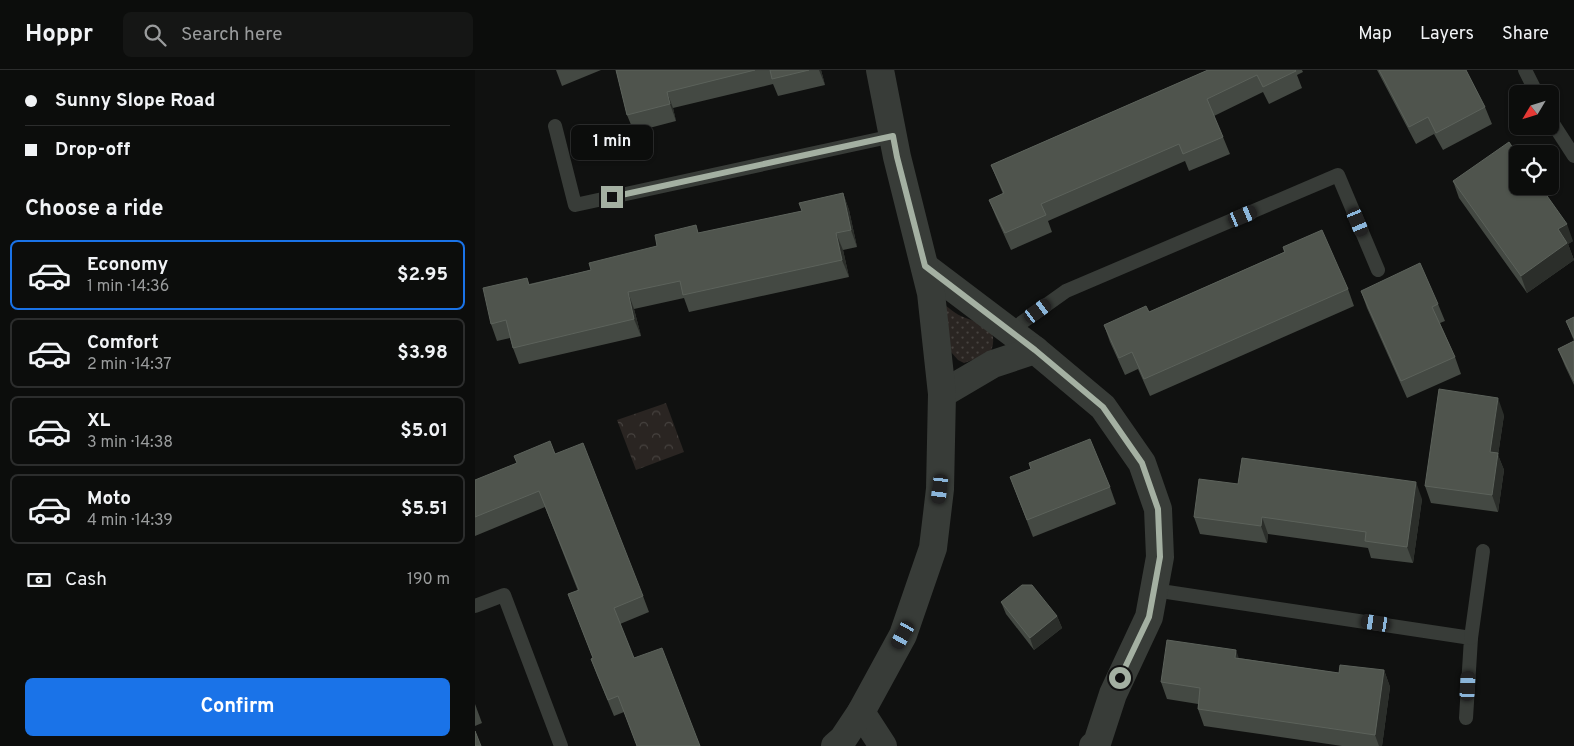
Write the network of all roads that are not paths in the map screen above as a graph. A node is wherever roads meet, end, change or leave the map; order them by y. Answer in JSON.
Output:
{"nodes":[{"id":1,"x":880,"y":70,"type":"edge"},
{"id":2,"x":1525,"y":70,"type":"edge"},
{"id":3,"x":1532,"y":85,"type":"edge"},
{"id":4,"x":555,"y":126,"type":"dead end"},
{"id":5,"x":1559,"y":134,"type":"edge"},
{"id":6,"x":893,"y":136,"type":"junction"},
{"id":7,"x":1574,"y":156,"type":"edge"},
{"id":8,"x":925,"y":266,"type":"junction"},
{"id":9,"x":1378,"y":270,"type":"dead end"},
{"id":10,"x":1010,"y":331,"type":"junction"},
{"id":11,"x":1035,"y":350,"type":"junction"},
{"id":12,"x":942,"y":394,"type":"junction"},
{"id":13,"x":1483,"y":551,"type":"dead end"},
{"id":14,"x":1154,"y":590,"type":"junction"},
{"id":15,"x":475,"y":606,"type":"edge"},
{"id":16,"x":1471,"y":638,"type":"junction"},
{"id":17,"x":861,"y":712,"type":"junction"},
{"id":18,"x":1466,"y":718,"type":"dead end"},
{"id":19,"x":1097,"y":745,"type":"edge"},
{"id":20,"x":561,"y":746,"type":"edge"},
{"id":21,"x":835,"y":746,"type":"edge"},
{"id":22,"x":883,"y":746,"type":"edge"}],
"edges":[{"from":1,"to":6,"type":"street"},
{"from":2,"to":3,"type":"lane"},
{"from":4,"to":6,"type":"lane"},
{"from":5,"to":7,"type":"lane"},
{"from":6,"to":8,"type":"street"},
{"from":8,"to":10,"type":"street"},
{"from":8,"to":12,"type":"street"},
{"from":9,"to":10,"type":"lane"},
{"from":10,"to":11,"type":"street"},
{"from":11,"to":12,"type":"street"},
{"from":11,"to":14,"type":"street"},
{"from":12,"to":17,"type":"street"},
{"from":13,"to":16,"type":"lane"},
{"from":14,"to":16,"type":"lane"},
{"from":14,"to":19,"type":"street"},
{"from":15,"to":20,"type":"lane"},
{"from":16,"to":18,"type":"lane"},
{"from":17,"to":21,"type":"street"},
{"from":17,"to":22,"type":"street"}]}
